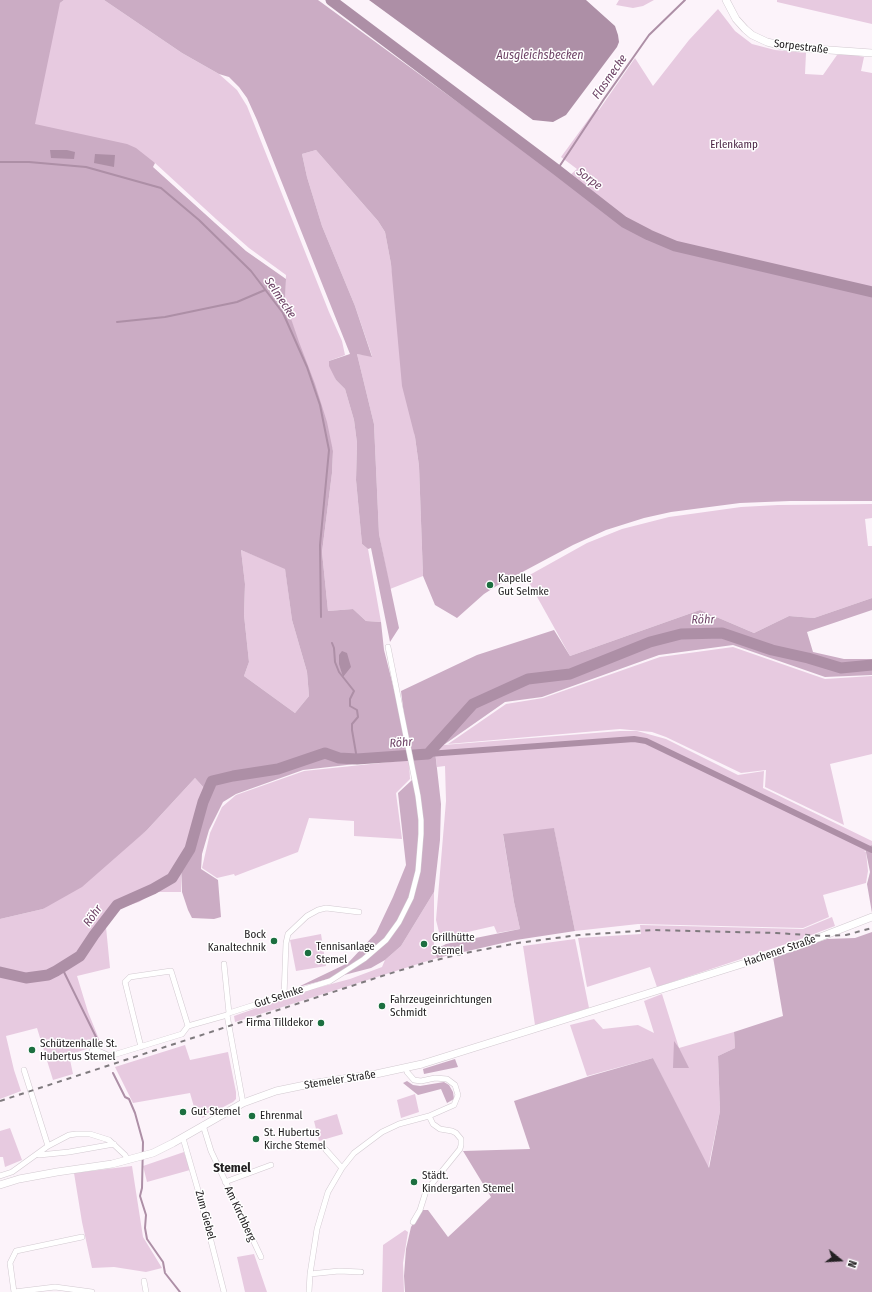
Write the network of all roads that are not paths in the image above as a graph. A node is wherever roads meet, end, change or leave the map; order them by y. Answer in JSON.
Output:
{"nodes":[{"id":1,"x":726,"y":0,"type":"edge"},
{"id":2,"x":872,"y":53,"type":"edge"},
{"id":3,"x":388,"y":647,"type":"dead end"},
{"id":4,"x":359,"y":912,"type":"dead end"},
{"id":5,"x":872,"y":917,"type":"edge"},
{"id":6,"x":224,"y":964,"type":"dead end"},
{"id":7,"x":686,"y":982,"type":"joint"},
{"id":8,"x":284,"y":996,"type":"junction"},
{"id":9,"x":228,"y":1014,"type":"junction"},
{"id":10,"x":188,"y":1026,"type":"junction"},
{"id":11,"x":141,"y":1047,"type":"junction"},
{"id":12,"x":92,"y":1051,"type":"dead end"},
{"id":13,"x":406,"y":1068,"type":"junction"},
{"id":14,"x":24,"y":1070,"type":"dead end"},
{"id":15,"x":243,"y":1103,"type":"junction"},
{"id":16,"x":429,"y":1116,"type":"junction"},
{"id":17,"x":203,"y":1125,"type":"junction"},
{"id":18,"x":183,"y":1138,"type":"junction"},
{"id":19,"x":114,"y":1144,"type":"junction"},
{"id":20,"x":48,"y":1146,"type":"junction"},
{"id":21,"x":326,"y":1150,"type":"dead end"},
{"id":22,"x":38,"y":1155,"type":"junction"},
{"id":23,"x":128,"y":1160,"type":"junction"},
{"id":24,"x":271,"y":1165,"type":"dead end"},
{"id":25,"x":342,"y":1168,"type":"junction"},
{"id":26,"x":0,"y":1176,"type":"edge"},
{"id":27,"x":225,"y":1182,"type":"junction"},
{"id":28,"x":0,"y":1185,"type":"edge"},
{"id":29,"x":413,"y":1222,"type":"dead end"},
{"id":30,"x":82,"y":1237,"type":"dead end"},
{"id":31,"x":261,"y":1257,"type":"dead end"},
{"id":32,"x":361,"y":1272,"type":"dead end"},
{"id":33,"x":310,"y":1274,"type":"junction"},
{"id":34,"x":144,"y":1281,"type":"dead end"},
{"id":35,"x":69,"y":1290,"type":"edge"},
{"id":36,"x":14,"y":1292,"type":"edge"},
{"id":37,"x":92,"y":1292,"type":"edge"},
{"id":38,"x":146,"y":1292,"type":"edge"},
{"id":39,"x":224,"y":1292,"type":"edge"},
{"id":40,"x":309,"y":1292,"type":"edge"}],
"edges":[{"from":1,"to":2,"type":"main road","name":"Sorpestraße"},
{"from":3,"to":8,"type":"street","name":"Gut Selmke"},
{"from":4,"to":8,"type":"street"},
{"from":5,"to":7,"type":"main road","name":"Hachener Straße"},
{"from":6,"to":9,"type":"street"},
{"from":7,"to":13,"type":"main road","name":"Stemeler Straße"},
{"from":8,"to":9,"type":"street","name":"Gut Selmke"},
{"from":9,"to":10,"type":"street","name":"Gut Selmke"},
{"from":9,"to":15,"type":"street"},
{"from":10,"to":11,"type":"street","name":"Gut Selmke"},
{"from":10,"to":11,"type":"street"},
{"from":11,"to":12,"type":"street","name":"Gut Selmke"},
{"from":13,"to":15,"type":"main road","name":"Stemeler Straße"},
{"from":13,"to":16,"type":"street"},
{"from":14,"to":20,"type":"street"},
{"from":15,"to":17,"type":"main road","name":"Stemeler Straße"},
{"from":16,"to":25,"type":"street"},
{"from":16,"to":29,"type":"street"},
{"from":17,"to":18,"type":"main road","name":"Stemeler Straße"},
{"from":17,"to":27,"type":"street","name":"Am Kirchberg"},
{"from":18,"to":23,"type":"main road","name":"Stemeler Straße"},
{"from":18,"to":39,"type":"street","name":"Zum Giebel"},
{"from":19,"to":20,"type":"street"},
{"from":19,"to":22,"type":"street"},
{"from":19,"to":23,"type":"street"},
{"from":20,"to":22,"type":"street"},
{"from":21,"to":25,"type":"street"},
{"from":22,"to":26,"type":"street"},
{"from":23,"to":28,"type":"main road","name":"Stemeler Straße"},
{"from":24,"to":27,"type":"street"},
{"from":25,"to":33,"type":"street"},
{"from":27,"to":31,"type":"street","name":"Am Kirchberg"},
{"from":30,"to":36,"type":"street"},
{"from":32,"to":33,"type":"street"},
{"from":33,"to":40,"type":"street"},
{"from":34,"to":38,"type":"street"},
{"from":35,"to":36,"type":"street"},
{"from":35,"to":37,"type":"street"}]}
